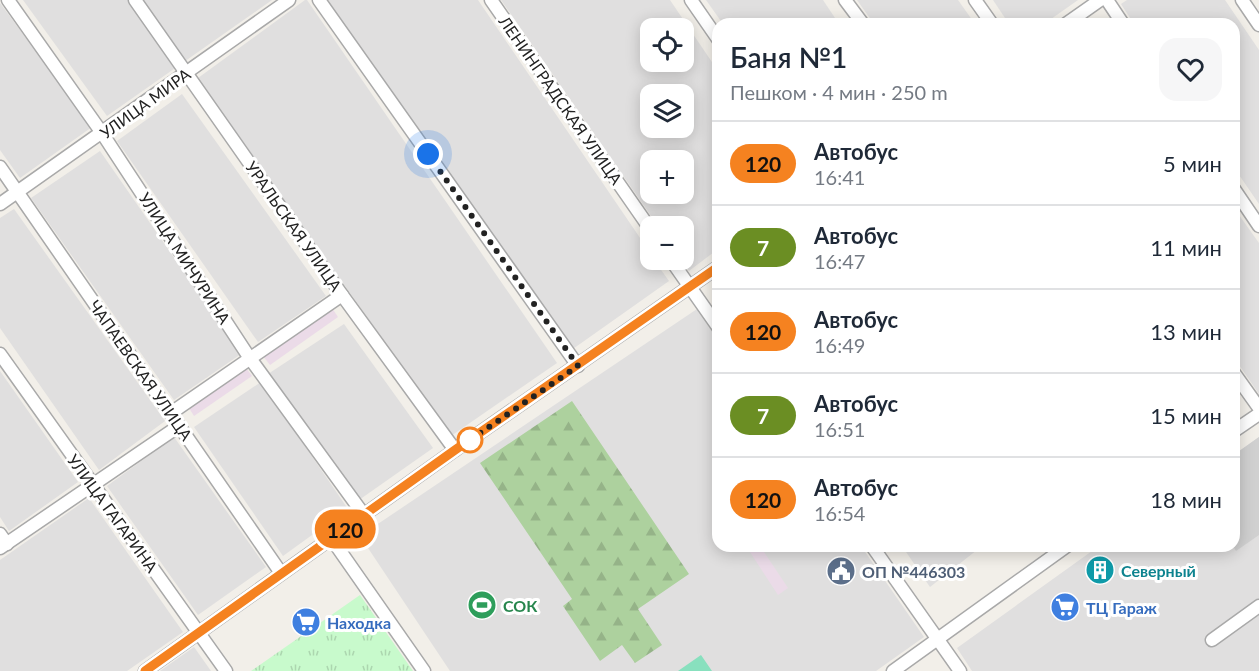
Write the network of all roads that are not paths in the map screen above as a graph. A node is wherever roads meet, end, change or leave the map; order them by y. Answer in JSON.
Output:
{"nodes":[{"id":1,"x":8,"y":0,"type":"edge"},
{"id":2,"x":135,"y":0,"type":"edge"},
{"id":3,"x":289,"y":0,"type":"edge"},
{"id":4,"x":319,"y":0,"type":"edge"},
{"id":5,"x":491,"y":0,"type":"edge"},
{"id":6,"x":692,"y":0,"type":"edge"},
{"id":7,"x":845,"y":0,"type":"edge"},
{"id":8,"x":975,"y":0,"type":"edge"},
{"id":9,"x":1100,"y":0,"type":"edge"},
{"id":10,"x":1107,"y":0,"type":"edge"},
{"id":11,"x":1242,"y":0,"type":"edge"},
{"id":12,"x":858,"y":18,"type":"edge"},
{"id":13,"x":988,"y":18,"type":"edge"},
{"id":14,"x":1074,"y":18,"type":"edge"},
{"id":15,"x":1120,"y":18,"type":"edge"},
{"id":16,"x":1259,"y":25,"type":"edge"},
{"id":17,"x":712,"y":30,"type":"edge"},
{"id":18,"x":186,"y":73,"type":"junction"},
{"id":19,"x":102,"y":133,"type":"junction"},
{"id":20,"x":0,"y":167,"type":"edge"},
{"id":21,"x":18,"y":191,"type":"junction"},
{"id":22,"x":1240,"y":198,"type":"edge"},
{"id":23,"x":0,"y":204,"type":"edge"},
{"id":24,"x":641,"y":216,"type":"edge"},
{"id":25,"x":1259,"y":226,"type":"edge"},
{"id":26,"x":678,"y":270,"type":"edge"},
{"id":27,"x":712,"y":271,"type":"edge"},
{"id":28,"x":690,"y":286,"type":"junction"},
{"id":29,"x":342,"y":295,"type":"junction"},
{"id":30,"x":712,"y":318,"type":"edge"},
{"id":31,"x":0,"y":354,"type":"edge"},
{"id":32,"x":249,"y":357,"type":"junction"},
{"id":33,"x":578,"y":366,"type":"junction"},
{"id":34,"x":1240,"y":381,"type":"edge"},
{"id":35,"x":1259,"y":408,"type":"edge"},
{"id":36,"x":171,"y":413,"type":"junction"},
{"id":37,"x":1259,"y":414,"type":"edge"},
{"id":38,"x":180,"y":426,"type":"junction"},
{"id":39,"x":1240,"y":427,"type":"edge"},
{"id":40,"x":455,"y":450,"type":"junction"},
{"id":41,"x":92,"y":485,"type":"junction"},
{"id":42,"x":364,"y":515,"type":"junction"},
{"id":43,"x":331,"y":538,"type":"junction"},
{"id":44,"x":2,"y":542,"type":"edge"},
{"id":45,"x":876,"y":552,"type":"edge"},
{"id":46,"x":1059,"y":552,"type":"edge"},
{"id":47,"x":281,"y":573,"type":"junction"},
{"id":48,"x":1259,"y":606,"type":"edge"},
{"id":49,"x":200,"y":633,"type":"junction"},
{"id":50,"x":937,"y":639,"type":"junction"},
{"id":51,"x":1212,"y":640,"type":"dead end"},
{"id":52,"x":145,"y":671,"type":"edge"},
{"id":53,"x":226,"y":671,"type":"edge"},
{"id":54,"x":424,"y":671,"type":"edge"},
{"id":55,"x":893,"y":671,"type":"edge"},
{"id":56,"x":960,"y":671,"type":"edge"}],
"edges":[{"from":1,"to":19,"type":"street","name":"УЛИЦА МИЧУРИНА"},
{"from":2,"to":18,"type":"street","name":"УРАЛЬСКАЯ УЛИЦА"},
{"from":3,"to":18,"type":"street","name":"УЛИЦА МИРА"},
{"from":4,"to":33,"type":"street"},
{"from":5,"to":24,"type":"street","name":"ЛЕНИНГРАДСКАЯ УЛИЦА"},
{"from":6,"to":17,"type":"street"},
{"from":7,"to":12,"type":"street"},
{"from":8,"to":13,"type":"street"},
{"from":9,"to":14,"type":"street"},
{"from":10,"to":15,"type":"street"},
{"from":11,"to":16,"type":"street"},
{"from":18,"to":19,"type":"street","name":"УЛИЦА МИРА"},
{"from":18,"to":29,"type":"street","name":"УРАЛЬСКАЯ УЛИЦА"},
{"from":19,"to":21,"type":"street","name":"УЛИЦА МИРА"},
{"from":19,"to":32,"type":"street","name":"УЛИЦА МИЧУРИНА"},
{"from":20,"to":21,"type":"street","name":"ЧАПАЕВСКАЯ УЛИЦА"},
{"from":21,"to":23,"type":"street","name":"УЛИЦА МИРА"},
{"from":21,"to":36,"type":"street","name":"ЧАПАЕВСКАЯ УЛИЦА"},
{"from":22,"to":25,"type":"street"},
{"from":26,"to":28,"type":"street"},
{"from":27,"to":28,"type":"street"},
{"from":28,"to":30,"type":"street"},
{"from":28,"to":33,"type":"street"},
{"from":29,"to":32,"type":"street"},
{"from":29,"to":40,"type":"street","name":"УРАЛЬСКАЯ УЛИЦА"},
{"from":31,"to":41,"type":"street","name":"УЛИЦА ГАГАРИНА"},
{"from":32,"to":36,"type":"street"},
{"from":32,"to":42,"type":"street","name":"УЛИЦА МИЧУРИНА"},
{"from":33,"to":40,"type":"street"},
{"from":34,"to":35,"type":"street"},
{"from":36,"to":38,"type":"street","name":"ЧАПАЕВСКАЯ УЛИЦА"},
{"from":37,"to":39,"type":"street"},
{"from":38,"to":41,"type":"street"},
{"from":38,"to":47,"type":"street","name":"ЧАПАЕВСКАЯ УЛИЦА"},
{"from":40,"to":42,"type":"street"},
{"from":41,"to":44,"type":"street"},
{"from":41,"to":49,"type":"street","name":"УЛИЦА ГАГАРИНА"},
{"from":42,"to":43,"type":"street"},
{"from":43,"to":47,"type":"street"},
{"from":43,"to":54,"type":"street"},
{"from":45,"to":50,"type":"street"},
{"from":46,"to":50,"type":"street"},
{"from":47,"to":49,"type":"street"},
{"from":48,"to":51,"type":"street"},
{"from":49,"to":52,"type":"street"},
{"from":49,"to":53,"type":"street","name":"УЛИЦА ГАГАРИНА"},
{"from":50,"to":55,"type":"street"},
{"from":50,"to":56,"type":"street"}]}
